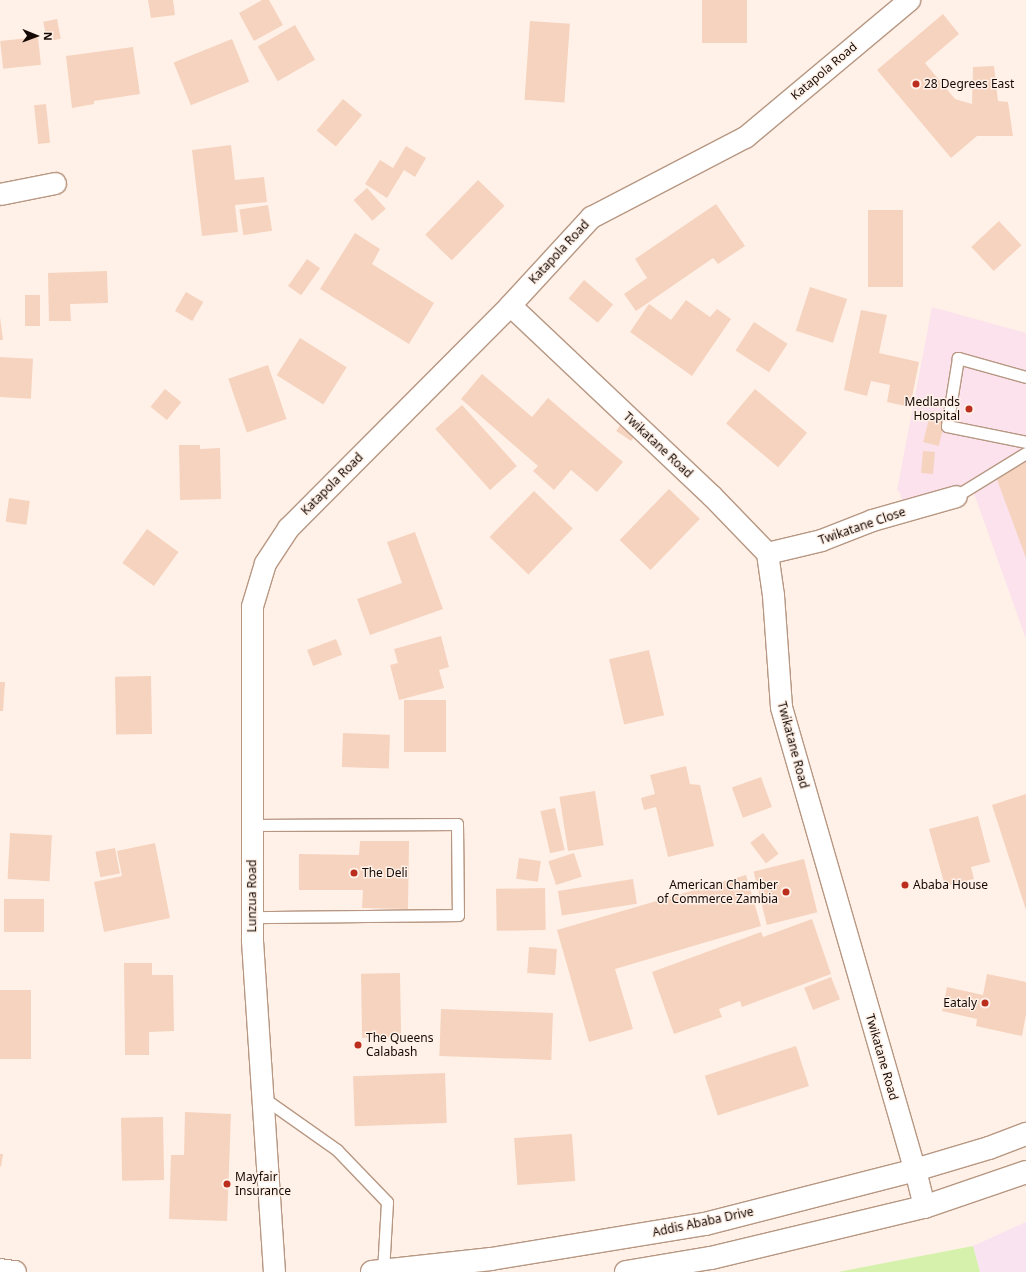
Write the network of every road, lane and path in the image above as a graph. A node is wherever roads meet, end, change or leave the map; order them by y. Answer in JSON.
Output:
{"nodes":[{"id":1,"x":909,"y":0,"type":"edge"},
{"id":2,"x":55,"y":183,"type":"dead end"},
{"id":3,"x":0,"y":194,"type":"edge"},
{"id":4,"x":510,"y":305,"type":"junction"},
{"id":5,"x":1026,"y":377,"type":"edge"},
{"id":6,"x":1026,"y":442,"type":"edge"},
{"id":7,"x":1026,"y":453,"type":"edge"},
{"id":8,"x":956,"y":496,"type":"joint"},
{"id":9,"x":288,"y":528,"type":"joint"},
{"id":10,"x":767,"y":553,"type":"junction"},
{"id":11,"x":252,"y":825,"type":"junction"},
{"id":12,"x":252,"y":917,"type":"junction"},
{"id":13,"x":262,"y":1097,"type":"junction"},
{"id":14,"x":1026,"y":1134,"type":"edge"},
{"id":15,"x":915,"y":1170,"type":"junction"},
{"id":16,"x":1026,"y":1172,"type":"edge"},
{"id":17,"x":924,"y":1207,"type":"junction"},
{"id":18,"x":491,"y":1265,"type":"edge"},
{"id":19,"x":0,"y":1270,"type":"edge"},
{"id":20,"x":378,"y":1271,"type":"edge"},
{"id":21,"x":15,"y":1272,"type":"edge"},
{"id":22,"x":274,"y":1272,"type":"edge"},
{"id":23,"x":626,"y":1272,"type":"edge"}],
"edges":[{"from":1,"to":4,"type":"street","name":"Katapola Road"},
{"from":2,"to":3,"type":"street"},
{"from":4,"to":9,"type":"street","name":"Katapola Road"},
{"from":4,"to":10,"type":"street","name":"Twikatane Road"},
{"from":5,"to":6,"type":"lane"},
{"from":7,"to":8,"type":"lane"},
{"from":8,"to":10,"type":"street","name":"Twikatane Close"},
{"from":9,"to":11,"type":"street","name":"Lunzua Road"},
{"from":10,"to":15,"type":"street","name":"Twikatane Road"},
{"from":11,"to":12,"type":"street","name":"Lunzua Road"},
{"from":11,"to":12,"type":"lane"},
{"from":12,"to":13,"type":"street","name":"Lunzua Road"},
{"from":13,"to":20,"type":"lane"},
{"from":13,"to":22,"type":"street","name":"Lunzua Road"},
{"from":14,"to":15,"type":"main road","name":"Addis Ababa Drive"},
{"from":15,"to":17,"type":"street","name":"Twikatane Road"},
{"from":15,"to":18,"type":"main road","name":"Addis Ababa Drive"},
{"from":16,"to":17,"type":"main road"},
{"from":17,"to":23,"type":"main road"},
{"from":18,"to":20,"type":"main road","name":"Addis Ababa Drive"},
{"from":19,"to":21,"type":"main road"}]}
